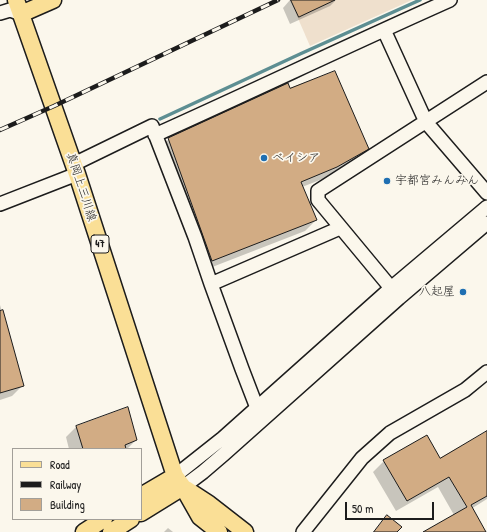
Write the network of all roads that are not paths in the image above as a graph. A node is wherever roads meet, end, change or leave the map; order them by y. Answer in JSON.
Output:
{"nodes":[{"id":1,"x":450,"y":0,"type":"edge"},
{"id":2,"x":48,"y":2,"type":"edge"},
{"id":3,"x":19,"y":7,"type":"edge"},
{"id":4,"x":0,"y":13,"type":"edge"},
{"id":5,"x":384,"y":30,"type":"junction"},
{"id":6,"x":487,"y":82,"type":"edge"},
{"id":7,"x":426,"y":122,"type":"junction"},
{"id":8,"x":155,"y":136,"type":"junction"},
{"id":9,"x":76,"y":169,"type":"junction"},
{"id":10,"x":487,"y":193,"type":"edge"},
{"id":11,"x":0,"y":204,"type":"edge"},
{"id":12,"x":487,"y":208,"type":"edge"},
{"id":13,"x":487,"y":223,"type":"edge"},
{"id":14,"x":340,"y":228,"type":"junction"},
{"id":15,"x":211,"y":284,"type":"junction"},
{"id":16,"x":395,"y":293,"type":"junction"},
{"id":17,"x":487,"y":372,"type":"edge"},
{"id":18,"x":257,"y":408,"type":"junction"},
{"id":19,"x":179,"y":481,"type":"junction"},
{"id":20,"x":142,"y":496,"type":"edge"},
{"id":21,"x":142,"y":512,"type":"edge"},
{"id":22,"x":102,"y":520,"type":"edge"},
{"id":23,"x":129,"y":520,"type":"edge"},
{"id":24,"x":84,"y":532,"type":"edge"},
{"id":25,"x":111,"y":532,"type":"edge"},
{"id":26,"x":219,"y":532,"type":"edge"},
{"id":27,"x":245,"y":532,"type":"edge"},
{"id":28,"x":303,"y":532,"type":"edge"}],
"edges":[{"from":1,"to":5,"type":"street"},
{"from":2,"to":3,"type":"main road"},
{"from":3,"to":4,"type":"street"},
{"from":3,"to":9,"type":"main road","name":"真岡上三川線","number":"47"},
{"from":5,"to":7,"type":"street"},
{"from":5,"to":8,"type":"street"},
{"from":6,"to":7,"type":"street"},
{"from":7,"to":10,"type":"street"},
{"from":7,"to":14,"type":"street"},
{"from":8,"to":9,"type":"street"},
{"from":8,"to":15,"type":"street"},
{"from":9,"to":11,"type":"street"},
{"from":9,"to":19,"type":"main road","name":"真岡上三川線","number":"47"},
{"from":12,"to":16,"type":"street"},
{"from":13,"to":16,"type":"street"},
{"from":14,"to":15,"type":"street"},
{"from":14,"to":16,"type":"street"},
{"from":15,"to":18,"type":"street"},
{"from":16,"to":18,"type":"street"},
{"from":16,"to":19,"type":"street"},
{"from":17,"to":28,"type":"street"},
{"from":18,"to":19,"type":"street"},
{"from":19,"to":20,"type":"main road"},
{"from":19,"to":21,"type":"main road"},
{"from":19,"to":26,"type":"main road","name":"真岡上三川線","number":"47"},
{"from":19,"to":27,"type":"main road"},
{"from":22,"to":24,"type":"main road"},
{"from":23,"to":25,"type":"main road"}]}
